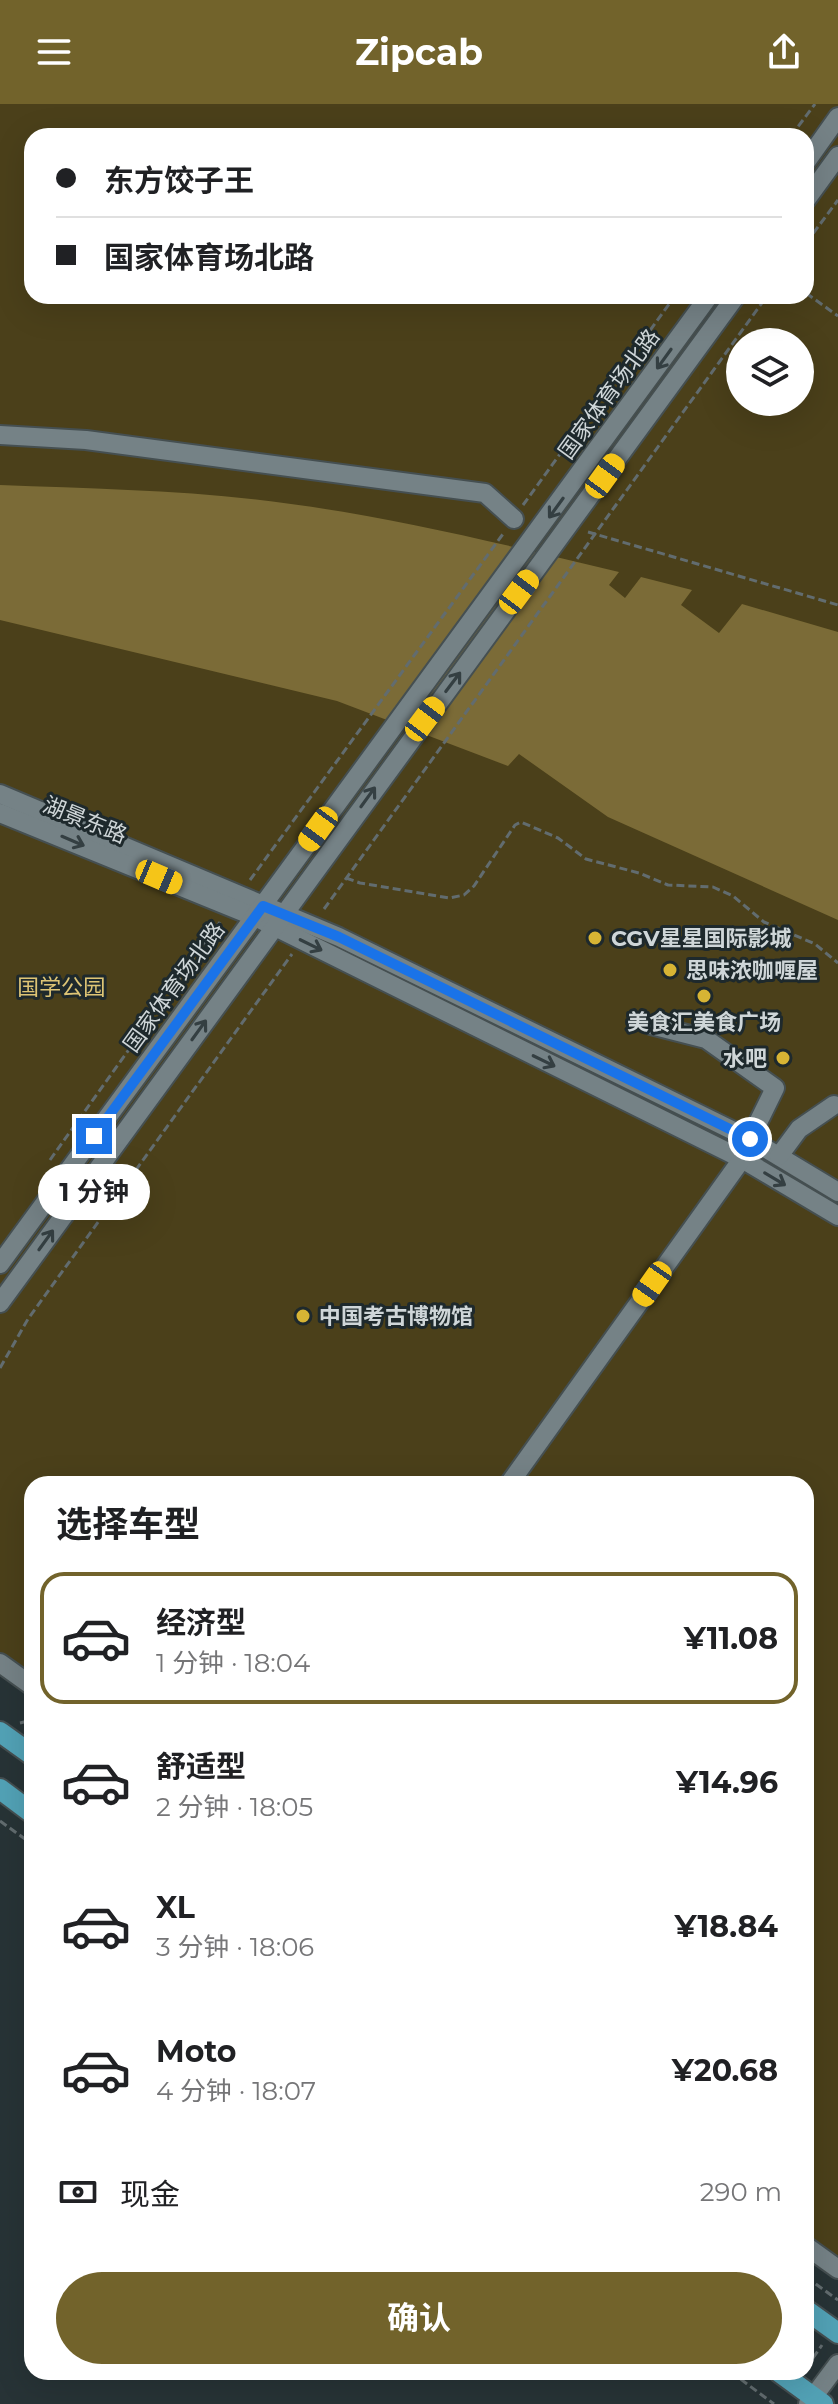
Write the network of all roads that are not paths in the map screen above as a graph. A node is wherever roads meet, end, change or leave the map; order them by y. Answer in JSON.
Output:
{"nodes":[{"id":1,"x":838,"y":117,"type":"edge"},
{"id":2,"x":814,"y":151,"type":"edge"},
{"id":3,"x":838,"y":156,"type":"edge"},
{"id":4,"x":814,"y":189,"type":"edge"},
{"id":5,"x":703,"y":304,"type":"edge"},
{"id":6,"x":730,"y":304,"type":"edge"},
{"id":7,"x":0,"y":435,"type":"edge"},
{"id":8,"x":510,"y":524,"type":"road end"},
{"id":9,"x":0,"y":794,"type":"edge"},
{"id":10,"x":0,"y":813,"type":"edge"},
{"id":11,"x":235,"y":901,"type":"junction"},
{"id":12,"x":259,"y":911,"type":"junction"},
{"id":13,"x":278,"y":920,"type":"junction"},
{"id":14,"x":307,"y":932,"type":"junction"},
{"id":15,"x":651,"y":1025,"type":"dead end"},
{"id":16,"x":834,"y":1105,"type":"dead end"},
{"id":17,"x":750,"y":1139,"type":"junction"},
{"id":18,"x":779,"y":1156,"type":"junction"},
{"id":19,"x":742,"y":1159,"type":"junction"},
{"id":20,"x":838,"y":1192,"type":"edge"},
{"id":21,"x":838,"y":1216,"type":"edge"},
{"id":22,"x":0,"y":1264,"type":"edge"},
{"id":23,"x":0,"y":1303,"type":"edge"},
{"id":24,"x":515,"y":1476,"type":"edge"},
{"id":25,"x":0,"y":1663,"type":"edge"},
{"id":26,"x":24,"y":1680,"type":"edge"},
{"id":27,"x":0,"y":1732,"type":"edge"},
{"id":28,"x":24,"y":1749,"type":"edge"},
{"id":29,"x":0,"y":1789,"type":"edge"},
{"id":30,"x":24,"y":1807,"type":"edge"},
{"id":31,"x":814,"y":2252,"type":"edge"},
{"id":32,"x":838,"y":2269,"type":"edge"},
{"id":33,"x":814,"y":2316,"type":"edge"},
{"id":34,"x":838,"y":2333,"type":"edge"},
{"id":35,"x":838,"y":2364,"type":"edge"},
{"id":36,"x":789,"y":2380,"type":"edge"},
{"id":37,"x":815,"y":2402,"type":"edge"}],
"edges":[{"from":1,"to":2,"type":"street"},
{"from":3,"to":4,"type":"street"},
{"from":5,"to":12,"type":"street","name":"国家体育场北路","one_way":true},
{"from":13,"to":6,"type":"street","name":"国家体育场北路","one_way":true},
{"from":7,"to":8,"type":"street"},
{"from":9,"to":11,"type":"street","name":"湖景东路"},
{"from":10,"to":11,"type":"street","name":"湖景东路","one_way":true},
{"from":11,"to":12,"type":"street","name":"湖景东路"},
{"from":12,"to":13,"type":"street","name":"湖景东路"},
{"from":12,"to":22,"type":"street","name":"国家体育场北路"},
{"from":13,"to":14,"type":"street","name":"湖景东路"},
{"from":23,"to":13,"type":"street","name":"国家体育场北路","one_way":true},
{"from":14,"to":17,"type":"street","name":"湖景东路"},
{"from":14,"to":19,"type":"street","name":"湖景东路","one_way":true},
{"from":15,"to":17,"type":"street"},
{"from":16,"to":18,"type":"street"},
{"from":17,"to":18,"type":"street","name":"湖景东路"},
{"from":18,"to":20,"type":"street","name":"湖景东路"},
{"from":19,"to":21,"type":"street","name":"湖景东路","one_way":true},
{"from":19,"to":24,"type":"street"},
{"from":25,"to":26,"type":"street"},
{"from":27,"to":28,"type":"main road"},
{"from":29,"to":30,"type":"main road"},
{"from":31,"to":32,"type":"street"},
{"from":33,"to":34,"type":"main road"},
{"from":35,"to":37,"type":"street"},
{"from":36,"to":37,"type":"main road"}]}
